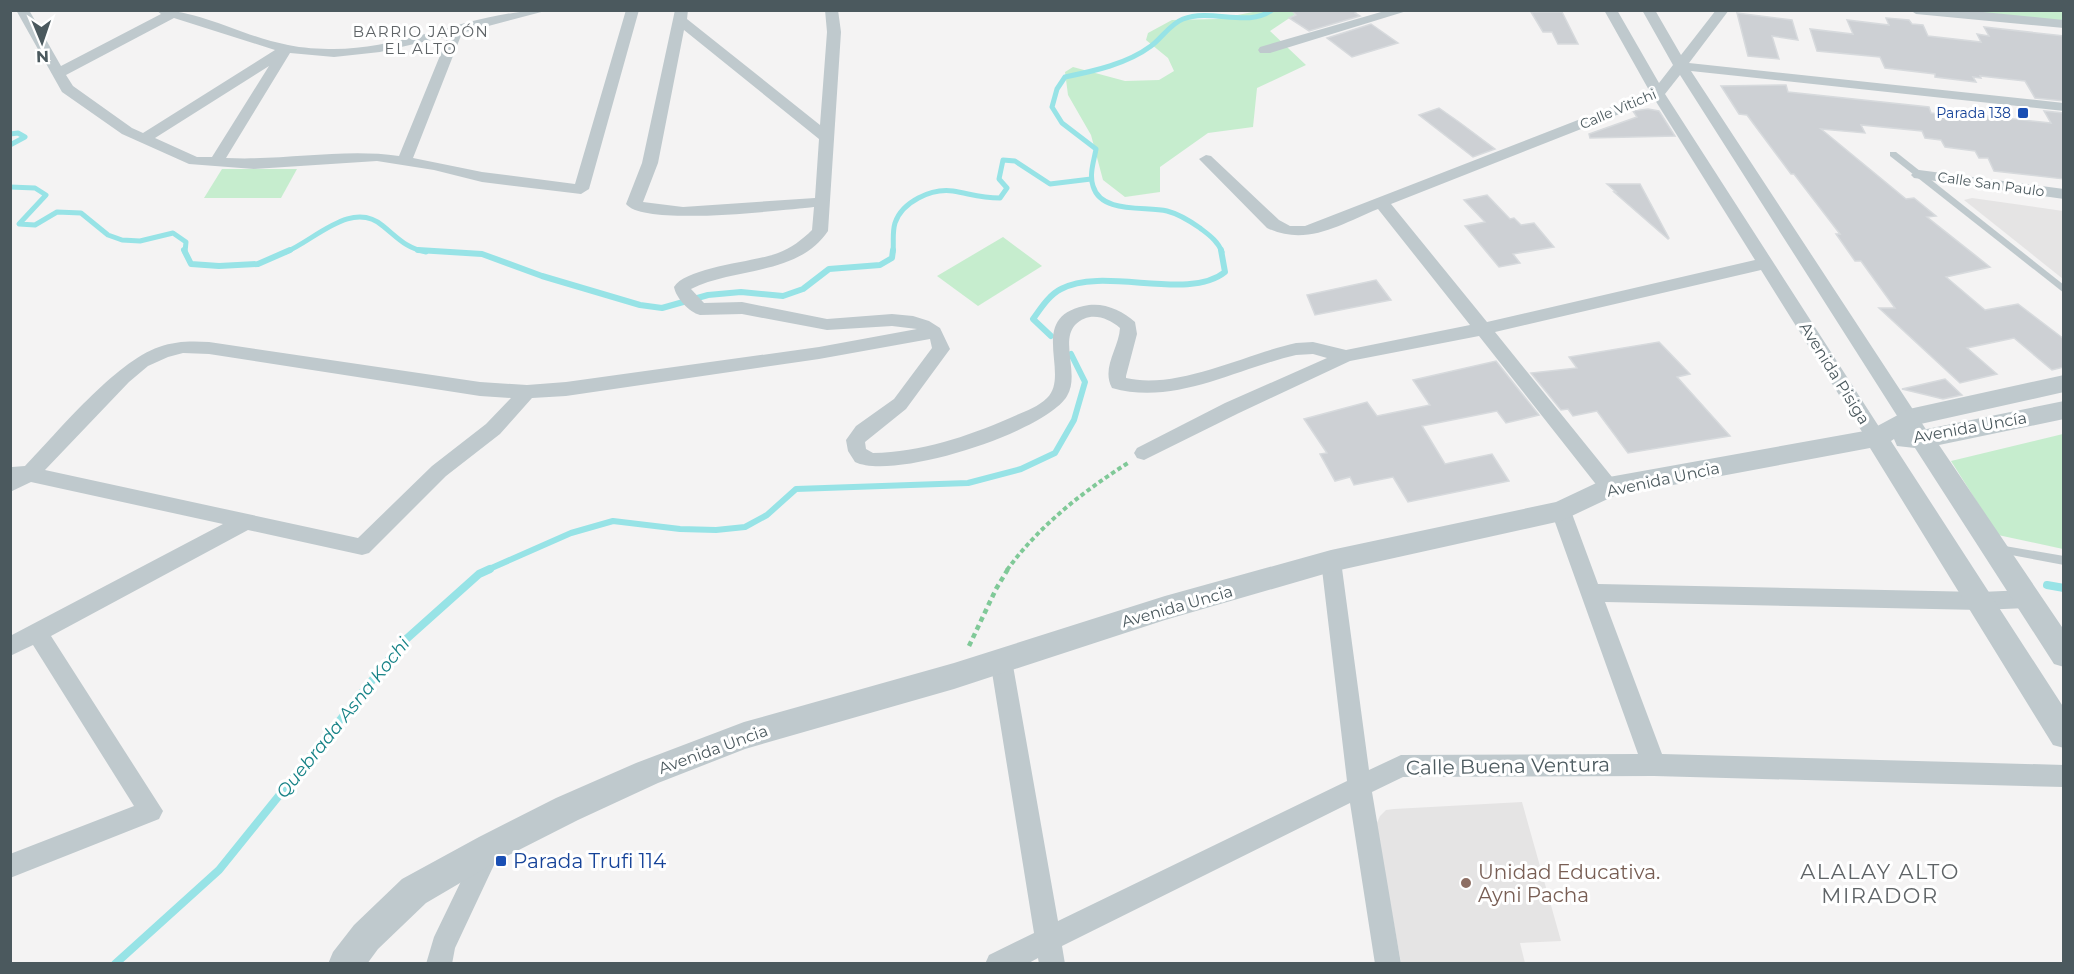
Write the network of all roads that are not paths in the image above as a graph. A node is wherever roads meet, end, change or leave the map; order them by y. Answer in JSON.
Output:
{"nodes":[{"id":1,"x":22,"y":10,"type":"edge"},
{"id":2,"x":478,"y":10,"type":"edge"},
{"id":3,"x":543,"y":10,"type":"edge"},
{"id":4,"x":633,"y":10,"type":"edge"},
{"id":5,"x":831,"y":10,"type":"edge"},
{"id":6,"x":1404,"y":10,"type":"edge"},
{"id":7,"x":1610,"y":10,"type":"edge"},
{"id":8,"x":1648,"y":10,"type":"edge"},
{"id":9,"x":1723,"y":10,"type":"edge"},
{"id":10,"x":1916,"y":10,"type":"edge"},
{"id":11,"x":166,"y":12,"type":"edge"},
{"id":12,"x":1948,"y":12,"type":"edge"},
{"id":13,"x":681,"y":15,"type":"edge"},
{"id":14,"x":491,"y":24,"type":"junction"},
{"id":15,"x":2064,"y":24,"type":"edge"},
{"id":16,"x":456,"y":32,"type":"junction"},
{"id":17,"x":286,"y":49,"type":"junction"},
{"id":18,"x":1265,"y":50,"type":"dead end"},
{"id":19,"x":1681,"y":66,"type":"junction"},
{"id":20,"x":57,"y":74,"type":"junction"},
{"id":21,"x":1658,"y":94,"type":"junction"},
{"id":22,"x":2064,"y":107,"type":"edge"},
{"id":23,"x":825,"y":136,"type":"junction"},
{"id":24,"x":143,"y":139,"type":"junction"},
{"id":25,"x":1893,"y":154,"type":"dead end"},
{"id":26,"x":1206,"y":159,"type":"dead end"},
{"id":27,"x":404,"y":162,"type":"junction"},
{"id":28,"x":216,"y":163,"type":"junction"},
{"id":29,"x":1919,"y":175,"type":"junction"},
{"id":30,"x":2064,"y":194,"type":"edge"},
{"id":31,"x":822,"y":202,"type":"junction"},
{"id":32,"x":1382,"y":203,"type":"junction"},
{"id":33,"x":1767,"y":263,"type":"junction"},
{"id":34,"x":2064,"y":290,"type":"edge"},
{"id":35,"x":1484,"y":328,"type":"junction"},
{"id":36,"x":934,"y":332,"type":"junction"},
{"id":37,"x":1346,"y":356,"type":"junction"},
{"id":38,"x":2064,"y":382,"type":"edge"},
{"id":39,"x":527,"y":392,"type":"junction"},
{"id":40,"x":2064,"y":410,"type":"edge"},
{"id":41,"x":1915,"y":429,"type":"junction"},
{"id":42,"x":1876,"y":438,"type":"junction"},
{"id":43,"x":1144,"y":453,"type":"road end"},
{"id":44,"x":20,"y":472,"type":"edge"},
{"id":45,"x":10,"y":485,"type":"edge"},
{"id":46,"x":1609,"y":487,"type":"junction"},
{"id":47,"x":1561,"y":511,"type":"junction"},
{"id":48,"x":245,"y":522,"type":"junction"},
{"id":49,"x":1994,"y":548,"type":"junction"},
{"id":50,"x":1331,"y":561,"type":"junction"},
{"id":51,"x":2064,"y":561,"type":"edge"},
{"id":52,"x":1591,"y":593,"type":"junction"},
{"id":53,"x":2027,"y":599,"type":"junction"},
{"id":54,"x":1980,"y":601,"type":"junction"},
{"id":55,"x":38,"y":634,"type":"junction"},
{"id":56,"x":10,"y":647,"type":"edge"},
{"id":57,"x":2064,"y":655,"type":"edge"},
{"id":58,"x":1001,"y":660,"type":"junction"},
{"id":59,"x":2064,"y":735,"type":"edge"},
{"id":60,"x":1654,"y":765,"type":"junction"},
{"id":61,"x":2064,"y":776,"type":"edge"},
{"id":62,"x":1359,"y":785,"type":"junction"},
{"id":63,"x":490,"y":848,"type":"junction"},
{"id":64,"x":10,"y":866,"type":"edge"},
{"id":65,"x":1048,"y":939,"type":"junction"},
{"id":66,"x":345,"y":963,"type":"edge"},
{"id":67,"x":439,"y":963,"type":"edge"},
{"id":68,"x":998,"y":963,"type":"edge"},
{"id":69,"x":1052,"y":963,"type":"edge"},
{"id":70,"x":1388,"y":963,"type":"edge"}],
"edges":[{"from":1,"to":20,"type":"street"},
{"from":2,"to":14,"type":"street"},
{"from":3,"to":14,"type":"street"},
{"from":4,"to":27,"type":"street"},
{"from":5,"to":23,"type":"street"},
{"from":6,"to":18,"type":"street"},
{"from":7,"to":21,"type":"street","name":"Avenida Pisiga"},
{"from":8,"to":19,"type":"street"},
{"from":9,"to":19,"type":"street","name":"Calle Vitichi"},
{"from":10,"to":12,"type":"street"},
{"from":11,"to":17,"type":"street"},
{"from":11,"to":20,"type":"street"},
{"from":12,"to":15,"type":"street"},
{"from":13,"to":23,"type":"street"},
{"from":13,"to":31,"type":"street"},
{"from":14,"to":16,"type":"street"},
{"from":16,"to":17,"type":"street"},
{"from":16,"to":27,"type":"street"},
{"from":17,"to":24,"type":"street"},
{"from":17,"to":28,"type":"street"},
{"from":19,"to":21,"type":"street","name":"Calle Vitichi"},
{"from":19,"to":22,"type":"street"},
{"from":19,"to":41,"type":"street"},
{"from":20,"to":24,"type":"street"},
{"from":21,"to":32,"type":"street","name":"Calle Vitichi"},
{"from":21,"to":33,"type":"street","name":"Avenida Pisiga"},
{"from":23,"to":31,"type":"street"},
{"from":24,"to":28,"type":"street"},
{"from":25,"to":29,"type":"lane"},
{"from":26,"to":32,"type":"street","name":"Calle Vitichi"},
{"from":27,"to":28,"type":"street"},
{"from":29,"to":30,"type":"street","name":"Calle San Paulo"},
{"from":29,"to":34,"type":"lane"},
{"from":31,"to":36,"type":"street"},
{"from":32,"to":35,"type":"street"},
{"from":33,"to":35,"type":"street"},
{"from":33,"to":42,"type":"street","name":"Avenida Pisiga"},
{"from":35,"to":37,"type":"street"},
{"from":35,"to":46,"type":"street"},
{"from":36,"to":37,"type":"street"},
{"from":36,"to":39,"type":"street"},
{"from":37,"to":43,"type":"street"},
{"from":38,"to":41,"type":"street"},
{"from":39,"to":44,"type":"street"},
{"from":39,"to":48,"type":"street"},
{"from":40,"to":41,"type":"street","name":"Avenida Uncía"},
{"from":41,"to":42,"type":"street","name":"Avenida Uncía"},
{"from":41,"to":49,"type":"street"},
{"from":42,"to":46,"type":"street","name":"Avenida Uncia"},
{"from":42,"to":54,"type":"street","name":"Avenida Pisiga"},
{"from":44,"to":45,"type":"street"},
{"from":44,"to":48,"type":"street"},
{"from":46,"to":47,"type":"street","name":"Avenida Uncia"},
{"from":47,"to":50,"type":"street","name":"Avenida Uncia"},
{"from":47,"to":52,"type":"street"},
{"from":48,"to":55,"type":"street"},
{"from":49,"to":51,"type":"lane"},
{"from":49,"to":53,"type":"street"},
{"from":50,"to":58,"type":"street","name":"Avenida Uncia"},
{"from":50,"to":62,"type":"street"},
{"from":52,"to":54,"type":"street"},
{"from":52,"to":60,"type":"street"},
{"from":53,"to":54,"type":"street"},
{"from":53,"to":57,"type":"street"},
{"from":54,"to":59,"type":"street","name":"Avenida Pisiga"},
{"from":55,"to":56,"type":"street"},
{"from":55,"to":64,"type":"street"},
{"from":58,"to":63,"type":"street","name":"Avenida Uncia"},
{"from":58,"to":65,"type":"street"},
{"from":60,"to":61,"type":"street","name":"Calle Buena Ventura"},
{"from":60,"to":62,"type":"street","name":"Calle Buena Ventura"},
{"from":62,"to":65,"type":"street","name":"Calle Buena Ventura"},
{"from":62,"to":70,"type":"street"},
{"from":63,"to":66,"type":"street","name":"Avenida Uncia"},
{"from":63,"to":67,"type":"street"},
{"from":65,"to":68,"type":"street","name":"Calle Buena Ventura"},
{"from":65,"to":69,"type":"street"}]}
